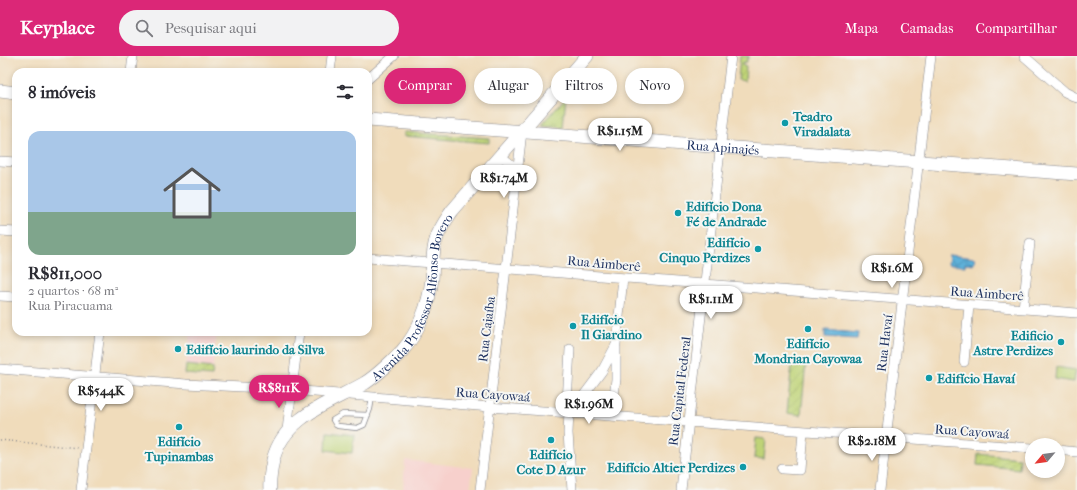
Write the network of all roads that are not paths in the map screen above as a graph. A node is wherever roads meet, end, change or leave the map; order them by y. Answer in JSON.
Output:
{"nodes":[{"id":1,"x":133,"y":56,"type":"edge"},
{"id":2,"x":332,"y":56,"type":"edge"},
{"id":3,"x":394,"y":56,"type":"edge"},
{"id":4,"x":587,"y":56,"type":"edge"},
{"id":5,"x":731,"y":56,"type":"edge"},
{"id":6,"x":931,"y":56,"type":"edge"},
{"id":7,"x":1024,"y":56,"type":"edge"},
{"id":8,"x":132,"y":68,"type":"edge"},
{"id":9,"x":330,"y":68,"type":"edge"},
{"id":10,"x":372,"y":75,"type":"edge"},
{"id":11,"x":0,"y":92,"type":"edge"},
{"id":12,"x":12,"y":93,"type":"edge"},
{"id":13,"x":1077,"y":98,"type":"edge"},
{"id":14,"x":372,"y":120,"type":"edge"},
{"id":15,"x":522,"y":132,"type":"junction"},
{"id":16,"x":721,"y":147,"type":"junction"},
{"id":17,"x":501,"y":156,"type":"junction"},
{"id":18,"x":0,"y":161,"type":"edge"},
{"id":19,"x":12,"y":162,"type":"edge"},
{"id":20,"x":918,"y":162,"type":"junction"},
{"id":21,"x":518,"y":170,"type":"junction"},
{"id":22,"x":1077,"y":174,"type":"edge"},
{"id":23,"x":0,"y":231,"type":"edge"},
{"id":24,"x":12,"y":232,"type":"edge"},
{"id":25,"x":1030,"y":243,"type":"dead end"},
{"id":26,"x":372,"y":258,"type":"edge"},
{"id":27,"x":433,"y":263,"type":"junction"},
{"id":28,"x":506,"y":269,"type":"junction"},
{"id":29,"x":623,"y":278,"type":"junction"},
{"id":30,"x":705,"y":284,"type":"junction"},
{"id":31,"x":0,"y":296,"type":"edge"},
{"id":32,"x":12,"y":297,"type":"edge"},
{"id":33,"x":902,"y":300,"type":"junction"},
{"id":34,"x":969,"y":305,"type":"junction"},
{"id":35,"x":1023,"y":309,"type":"junction"},
{"id":36,"x":1077,"y":313,"type":"edge"},
{"id":37,"x":99,"y":336,"type":"edge"},
{"id":38,"x":299,"y":336,"type":"edge"},
{"id":39,"x":616,"y":345,"type":"junction"},
{"id":40,"x":570,"y":349,"type":"dead end"},
{"id":41,"x":964,"y":362,"type":"dead end"},
{"id":42,"x":0,"y":369,"type":"edge"},
{"id":43,"x":94,"y":376,"type":"junction"},
{"id":44,"x":292,"y":390,"type":"junction"},
{"id":45,"x":341,"y":395,"type":"junction"},
{"id":46,"x":372,"y":397,"type":"junction"},
{"id":47,"x":613,"y":404,"type":"dead end"},
{"id":48,"x":490,"y":407,"type":"junction"},
{"id":49,"x":569,"y":412,"type":"junction"},
{"id":50,"x":368,"y":416,"type":"junction"},
{"id":51,"x":689,"y":422,"type":"junction"},
{"id":52,"x":288,"y":430,"type":"junction"},
{"id":53,"x":803,"y":431,"type":"junction"},
{"id":54,"x":886,"y":437,"type":"junction"},
{"id":55,"x":1025,"y":447,"type":"edge"},
{"id":56,"x":1065,"y":451,"type":"edge"},
{"id":57,"x":1077,"y":452,"type":"edge"},
{"id":58,"x":782,"y":469,"type":"dead end"},
{"id":59,"x":81,"y":490,"type":"edge"},
{"id":60,"x":269,"y":490,"type":"edge"},
{"id":61,"x":480,"y":490,"type":"edge"},
{"id":62,"x":572,"y":490,"type":"edge"},
{"id":63,"x":681,"y":490,"type":"edge"},
{"id":64,"x":880,"y":490,"type":"edge"}],
"edges":[{"from":1,"to":8,"type":"street"},
{"from":2,"to":9,"type":"street"},
{"from":3,"to":10,"type":"street"},
{"from":4,"to":15,"type":"street","name":"Avenida Professor Alfonso Bovero"},
{"from":5,"to":16,"type":"street","name":"Rua Capital Federal"},
{"from":6,"to":20,"type":"street","name":"Rua Havaí"},
{"from":7,"to":13,"type":"street"},
{"from":11,"to":12,"type":"street"},
{"from":14,"to":15,"type":"street","name":"Rua Apinajés"},
{"from":15,"to":16,"type":"street","name":"Rua Apinajés"},
{"from":15,"to":17,"type":"street","name":"Avenida Professor Alfonso Bovero"},
{"from":15,"to":21,"type":"street","name":"Rua Cajaíba"},
{"from":16,"to":20,"type":"street","name":"Rua Apinajés"},
{"from":16,"to":30,"type":"street","name":"Rua Capital Federal"},
{"from":17,"to":21,"type":"street"},
{"from":17,"to":27,"type":"street","name":"Avenida Professor Alfonso Bovero"},
{"from":18,"to":19,"type":"street"},
{"from":20,"to":22,"type":"street","name":"Rua Apinajés"},
{"from":20,"to":33,"type":"street","name":"Rua Havaí"},
{"from":21,"to":28,"type":"street","name":"Rua Cajaíba"},
{"from":23,"to":24,"type":"street"},
{"from":25,"to":35,"type":"street"},
{"from":26,"to":27,"type":"street","name":"Rua Aimberê"},
{"from":27,"to":28,"type":"street","name":"Rua Aimberê"},
{"from":27,"to":45,"type":"street","name":"Avenida Professor Alfonso Bovero"},
{"from":28,"to":29,"type":"street","name":"Rua Aimberê"},
{"from":28,"to":48,"type":"street","name":"Rua Cajaíba"},
{"from":29,"to":30,"type":"street","name":"Rua Aimberê"},
{"from":29,"to":39,"type":"street"},
{"from":30,"to":33,"type":"street","name":"Rua Aimberê"},
{"from":30,"to":51,"type":"street","name":"Rua Capital Federal"},
{"from":31,"to":32,"type":"street"},
{"from":33,"to":34,"type":"street","name":"Rua Aimberê"},
{"from":33,"to":54,"type":"street","name":"Rua Havaí"},
{"from":34,"to":35,"type":"street","name":"Rua Aimberê"},
{"from":34,"to":41,"type":"street"},
{"from":35,"to":36,"type":"street","name":"Rua Aimberê"},
{"from":37,"to":43,"type":"street"},
{"from":38,"to":44,"type":"street"},
{"from":39,"to":47,"type":"street"},
{"from":39,"to":49,"type":"street"},
{"from":40,"to":49,"type":"street"},
{"from":42,"to":43,"type":"street","name":"Rua Cayowaá"},
{"from":43,"to":44,"type":"street","name":"Rua Cayowaá"},
{"from":43,"to":59,"type":"street"},
{"from":44,"to":45,"type":"street","name":"Rua Cayowaá"},
{"from":44,"to":52,"type":"street"},
{"from":45,"to":46,"type":"street","name":"Rua Cayowaá"},
{"from":45,"to":52,"type":"street","name":"Avenida Professor Alfonso Bovero"},
{"from":46,"to":48,"type":"street","name":"Rua Cayowaá"},
{"from":46,"to":50,"type":"lane"},
{"from":48,"to":49,"type":"street","name":"Rua Cayowaá"},
{"from":48,"to":61,"type":"street","name":"Rua Cajaíba"},
{"from":49,"to":51,"type":"street","name":"Rua Cayowaá"},
{"from":49,"to":62,"type":"street"},
{"from":50,"to":50,"type":"lane"},
{"from":51,"to":53,"type":"street","name":"Rua Cayowaá"},
{"from":51,"to":63,"type":"street","name":"Rua Capital Federal"},
{"from":52,"to":60,"type":"street","name":"Avenida Professor Alfonso Bovero"},
{"from":53,"to":54,"type":"street","name":"Rua Cayowaá"},
{"from":53,"to":58,"type":"street"},
{"from":54,"to":55,"type":"street","name":"Rua Cayowaá"},
{"from":54,"to":64,"type":"street","name":"Rua Havaí"},
{"from":56,"to":57,"type":"street"}]}
